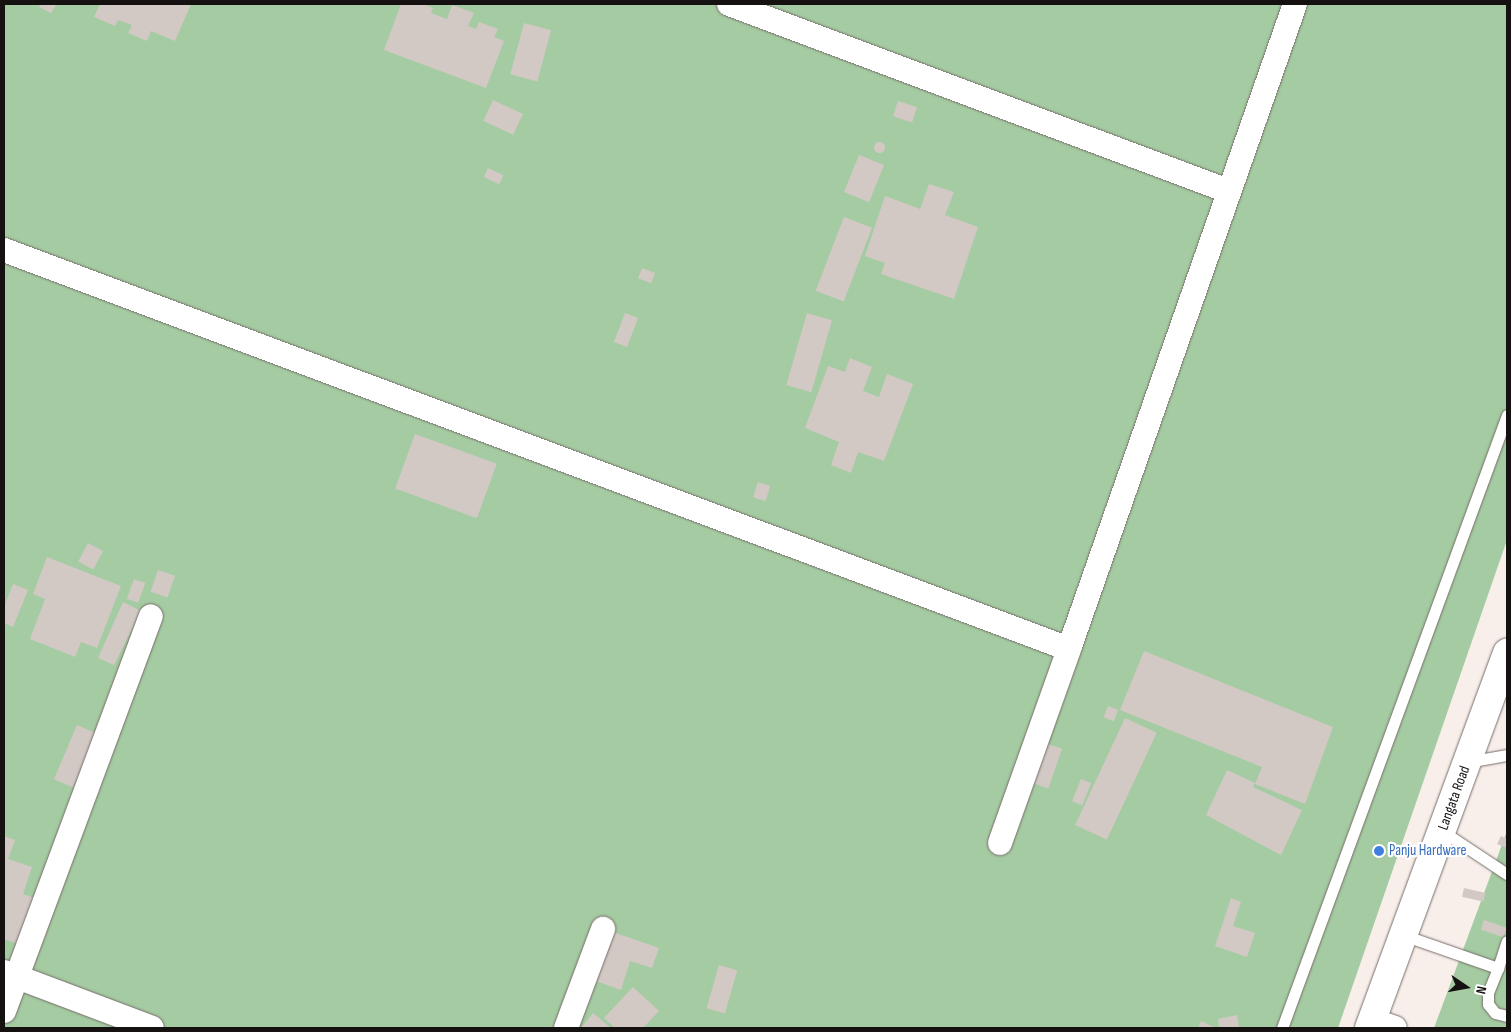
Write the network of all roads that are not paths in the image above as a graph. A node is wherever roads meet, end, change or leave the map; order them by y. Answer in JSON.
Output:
{"nodes":[{"id":1,"x":729,"y":4,"type":"edge"},
{"id":2,"x":1295,"y":4,"type":"edge"},
{"id":3,"x":1228,"y":191,"type":"junction"},
{"id":4,"x":4,"y":250,"type":"edge"},
{"id":5,"x":1507,"y":415,"type":"edge"},
{"id":6,"x":151,"y":616,"type":"dead end"},
{"id":7,"x":1069,"y":649,"type":"junction"},
{"id":8,"x":1507,"y":653,"type":"edge"},
{"id":9,"x":1507,"y":755,"type":"edge"},
{"id":10,"x":1467,"y":762,"type":"junction"},
{"id":11,"x":1442,"y":832,"type":"junction"},
{"id":12,"x":1000,"y":843,"type":"dead end"},
{"id":13,"x":1507,"y":874,"type":"edge"},
{"id":14,"x":603,"y":929,"type":"dead end"},
{"id":15,"x":1403,"y":935,"type":"junction"},
{"id":16,"x":1507,"y":941,"type":"edge"},
{"id":17,"x":1498,"y":968,"type":"junction"},
{"id":18,"x":11,"y":975,"type":"edge"},
{"id":19,"x":4,"y":1011,"type":"edge"},
{"id":20,"x":1507,"y":1016,"type":"edge"},
{"id":21,"x":1379,"y":1025,"type":"edge"},
{"id":22,"x":152,"y":1028,"type":"edge"},
{"id":23,"x":566,"y":1028,"type":"edge"},
{"id":24,"x":1282,"y":1028,"type":"edge"}],
"edges":[{"from":1,"to":3,"type":"street"},
{"from":2,"to":3,"type":"street"},
{"from":3,"to":7,"type":"street"},
{"from":4,"to":7,"type":"street"},
{"from":5,"to":24,"type":"lane"},
{"from":6,"to":18,"type":"street"},
{"from":7,"to":12,"type":"street"},
{"from":8,"to":10,"type":"main road","name":"Langata Road"},
{"from":9,"to":10,"type":"lane"},
{"from":10,"to":11,"type":"main road","name":"Langata Road"},
{"from":11,"to":13,"type":"lane"},
{"from":11,"to":15,"type":"main road","name":"Langata Road"},
{"from":14,"to":23,"type":"street"},
{"from":15,"to":17,"type":"lane"},
{"from":15,"to":21,"type":"main road","name":"Langata Road"},
{"from":16,"to":17,"type":"lane"},
{"from":17,"to":20,"type":"lane"},
{"from":18,"to":19,"type":"street"},
{"from":18,"to":22,"type":"street"}]}
